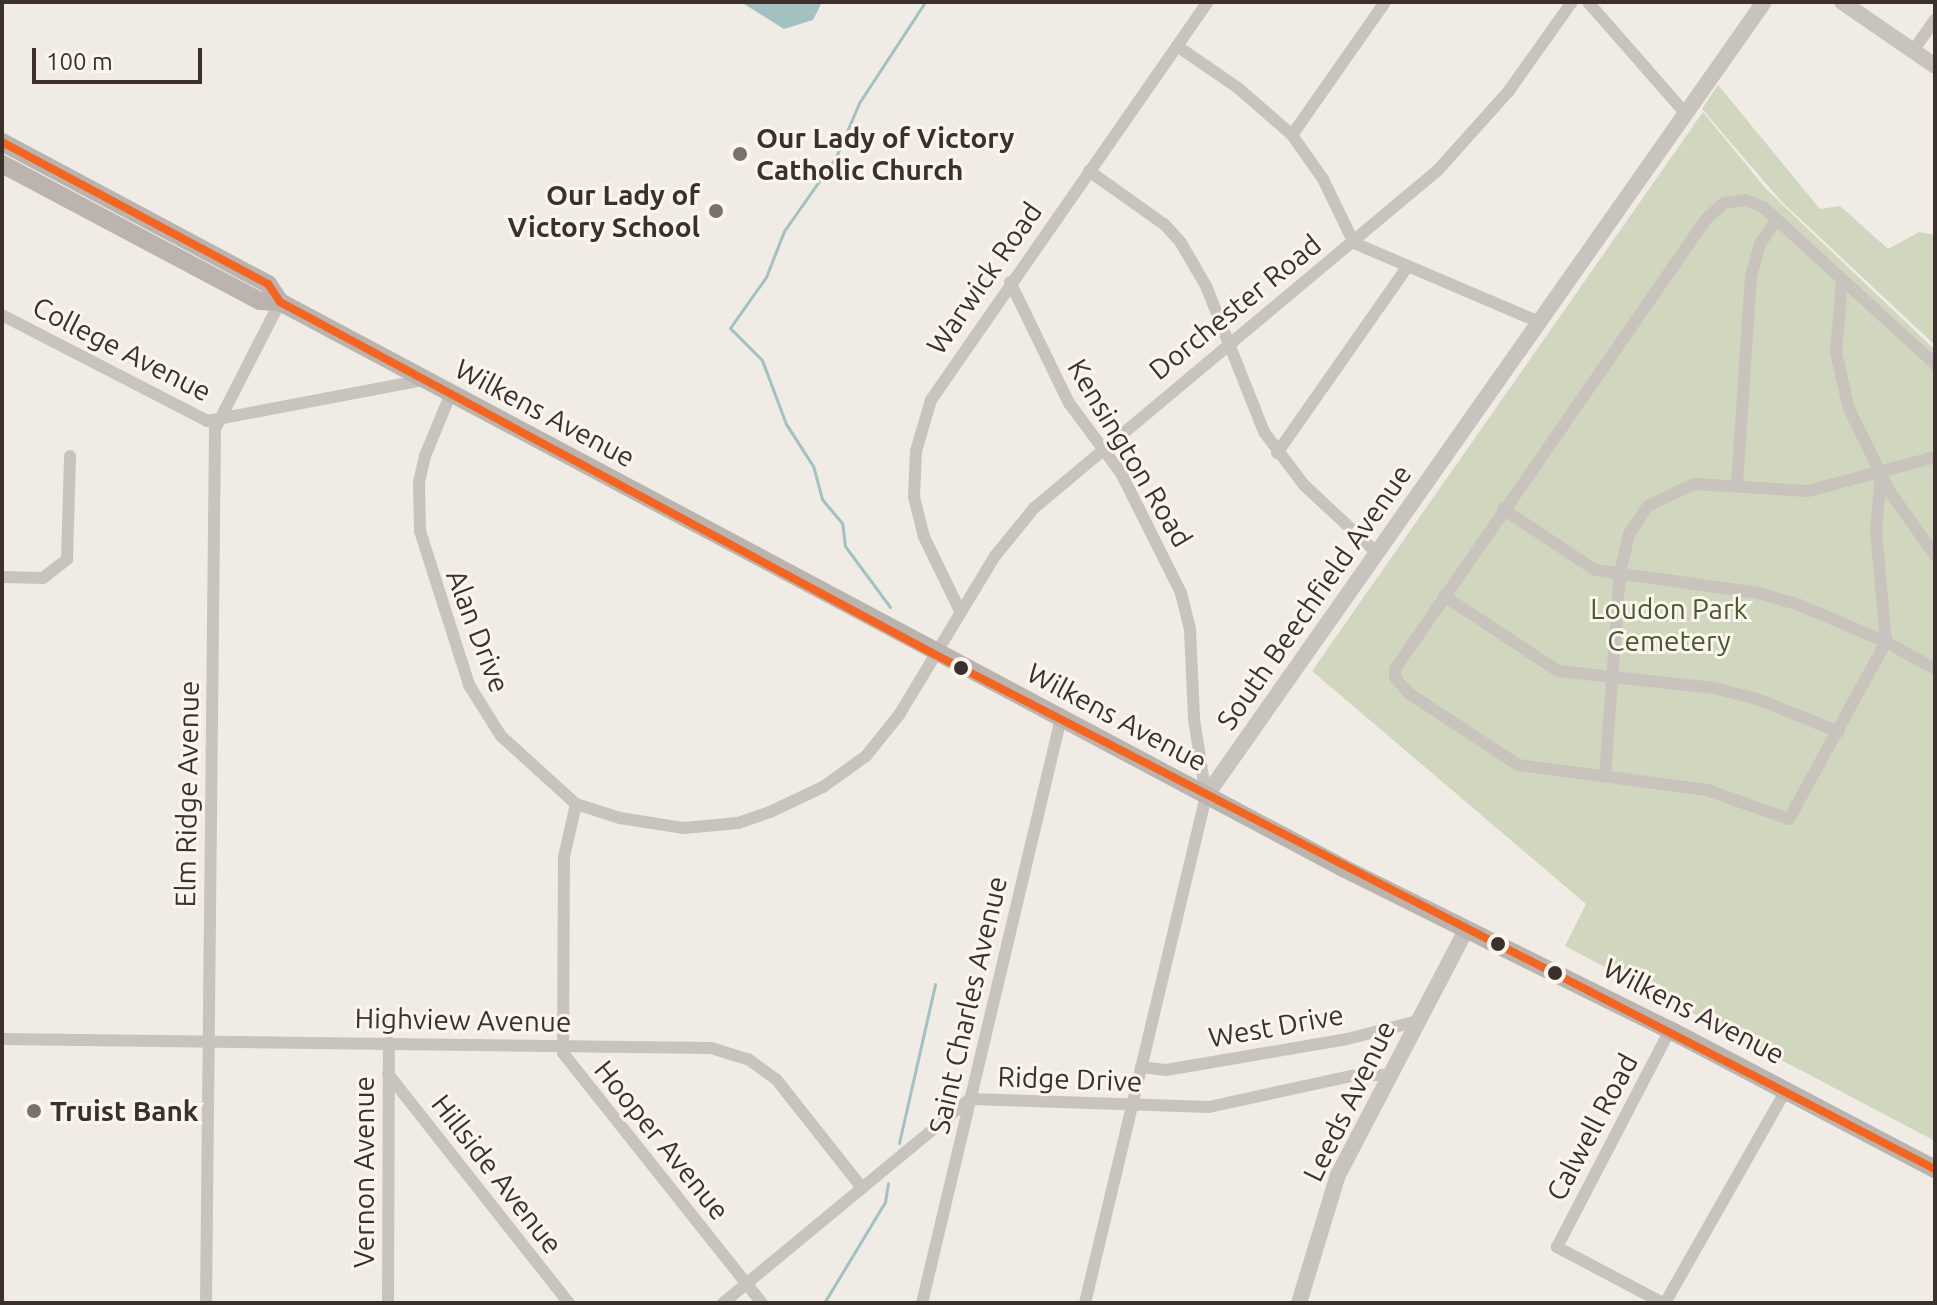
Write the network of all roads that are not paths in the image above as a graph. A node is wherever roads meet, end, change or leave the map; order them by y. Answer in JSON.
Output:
{"nodes":[{"id":1,"x":1208,"y":2,"type":"edge"},
{"id":2,"x":1385,"y":2,"type":"edge"},
{"id":3,"x":1572,"y":2,"type":"edge"},
{"id":4,"x":1588,"y":2,"type":"edge"},
{"id":5,"x":1764,"y":2,"type":"edge"},
{"id":6,"x":1842,"y":2,"type":"edge"},
{"id":7,"x":1935,"y":19,"type":"edge"},
{"id":8,"x":1177,"y":46,"type":"junction"},
{"id":9,"x":1913,"y":51,"type":"junction"},
{"id":10,"x":1935,"y":66,"type":"edge"},
{"id":11,"x":1686,"y":114,"type":"junction"},
{"id":12,"x":1292,"y":135,"type":"junction"},
{"id":13,"x":2,"y":142,"type":"edge"},
{"id":14,"x":2,"y":164,"type":"edge"},
{"id":15,"x":1089,"y":171,"type":"junction"},
{"id":16,"x":1777,"y":219,"type":"junction"},
{"id":17,"x":1354,"y":243,"type":"junction"},
{"id":18,"x":1407,"y":267,"type":"junction"},
{"id":19,"x":1010,"y":282,"type":"junction"},
{"id":20,"x":1842,"y":282,"type":"junction"},
{"id":21,"x":280,"y":302,"type":"junction"},
{"id":22,"x":2,"y":315,"type":"edge"},
{"id":23,"x":1539,"y":322,"type":"junction"},
{"id":24,"x":1228,"y":343,"type":"junction"},
{"id":25,"x":1935,"y":364,"type":"edge"},
{"id":26,"x":424,"y":380,"type":"junction"},
{"id":27,"x":451,"y":393,"type":"junction"},
{"id":28,"x":220,"y":418,"type":"junction"},
{"id":29,"x":1101,"y":446,"type":"junction"},
{"id":30,"x":1277,"y":453,"type":"junction"},
{"id":31,"x":70,"y":456,"type":"dead end"},
{"id":32,"x":1935,"y":457,"type":"edge"},
{"id":33,"x":1881,"y":475,"type":"junction"},
{"id":34,"x":1737,"y":485,"type":"junction"},
{"id":35,"x":1503,"y":509,"type":"junction"},
{"id":36,"x":1377,"y":553,"type":"junction"},
{"id":37,"x":1935,"y":555,"type":"edge"},
{"id":38,"x":1620,"y":573,"type":"junction"},
{"id":39,"x":2,"y":577,"type":"edge"},
{"id":40,"x":1444,"y":596,"type":"junction"},
{"id":41,"x":960,"y":611,"type":"junction"},
{"id":42,"x":1886,"y":642,"type":"junction"},
{"id":43,"x":934,"y":654,"type":"junction"},
{"id":44,"x":1935,"y":669,"type":"edge"},
{"id":45,"x":1613,"y":676,"type":"junction"},
{"id":46,"x":1061,"y":718,"type":"junction"},
{"id":47,"x":1839,"y":732,"type":"junction"},
{"id":48,"x":1605,"y":776,"type":"junction"},
{"id":49,"x":1206,"y":796,"type":"junction"},
{"id":50,"x":576,"y":804,"type":"junction"},
{"id":51,"x":1466,"y":930,"type":"junction"},
{"id":52,"x":1418,"y":1021,"type":"junction"},
{"id":53,"x":1670,"y":1030,"type":"junction"},
{"id":54,"x":2,"y":1039,"type":"edge"},
{"id":55,"x":207,"y":1042,"type":"junction"},
{"id":56,"x":389,"y":1042,"type":"junction"},
{"id":57,"x":562,"y":1045,"type":"junction"},
{"id":58,"x":1141,"y":1067,"type":"junction"},
{"id":59,"x":388,"y":1074,"type":"junction"},
{"id":60,"x":1388,"y":1075,"type":"junction"},
{"id":61,"x":1786,"y":1090,"type":"junction"},
{"id":62,"x":970,"y":1099,"type":"junction"},
{"id":63,"x":1132,"y":1105,"type":"junction"},
{"id":64,"x":1935,"y":1169,"type":"edge"},
{"id":65,"x":862,"y":1188,"type":"junction"},
{"id":66,"x":747,"y":1284,"type":"junction"},
{"id":67,"x":206,"y":1303,"type":"edge"},
{"id":68,"x":388,"y":1303,"type":"edge"},
{"id":69,"x":569,"y":1303,"type":"edge"},
{"id":70,"x":723,"y":1303,"type":"edge"},
{"id":71,"x":762,"y":1303,"type":"edge"},
{"id":72,"x":922,"y":1303,"type":"edge"},
{"id":73,"x":1085,"y":1303,"type":"edge"},
{"id":74,"x":1299,"y":1303,"type":"edge"},
{"id":75,"x":1664,"y":1303,"type":"edge"}],
"edges":[{"from":1,"to":8,"type":"street","name":"Warwick Road"},
{"from":2,"to":12,"type":"street"},
{"from":3,"to":17,"type":"street","name":"Dorchester Road"},
{"from":4,"to":11,"type":"street"},
{"from":5,"to":11,"type":"street","name":"South Beechfield Avenue"},
{"from":6,"to":9,"type":"street"},
{"from":7,"to":9,"type":"street"},
{"from":8,"to":12,"type":"street"},
{"from":8,"to":15,"type":"street","name":"Warwick Road"},
{"from":9,"to":10,"type":"street"},
{"from":11,"to":23,"type":"street","name":"South Beechfield Avenue"},
{"from":12,"to":17,"type":"street"},
{"from":13,"to":21,"type":"main road","name":"Wilkens Avenue"},
{"from":14,"to":21,"type":"main road","name":"Wilkens Avenue"},
{"from":15,"to":19,"type":"street","name":"Warwick Road"},
{"from":15,"to":24,"type":"street"},
{"from":16,"to":20,"type":"street"},
{"from":16,"to":34,"type":"street"},
{"from":16,"to":35,"type":"street"},
{"from":17,"to":18,"type":"street"},
{"from":17,"to":24,"type":"street","name":"Dorchester Road"},
{"from":18,"to":23,"type":"street"},
{"from":18,"to":30,"type":"street"},
{"from":19,"to":29,"type":"street","name":"Kensington Road"},
{"from":19,"to":41,"type":"street","name":"Warwick Road"},
{"from":20,"to":25,"type":"street"},
{"from":20,"to":33,"type":"street"},
{"from":21,"to":26,"type":"main road","name":"Wilkens Avenue"},
{"from":21,"to":28,"type":"street","name":"Elm Ridge Avenue"},
{"from":22,"to":28,"type":"street","name":"College Avenue"},
{"from":23,"to":36,"type":"street","name":"South Beechfield Avenue"},
{"from":24,"to":29,"type":"street","name":"Dorchester Road"},
{"from":24,"to":30,"type":"street"},
{"from":26,"to":27,"type":"main road","name":"Wilkens Avenue"},
{"from":26,"to":28,"type":"street"},
{"from":27,"to":43,"type":"main road","name":"Wilkens Avenue"},
{"from":27,"to":50,"type":"street","name":"Alan Drive"},
{"from":28,"to":55,"type":"street","name":"Elm Ridge Avenue"},
{"from":29,"to":41,"type":"street","name":"Dorchester Road"},
{"from":29,"to":49,"type":"street","name":"Kensington Road"},
{"from":30,"to":36,"type":"street"},
{"from":31,"to":39,"type":"street"},
{"from":32,"to":33,"type":"street"},
{"from":33,"to":34,"type":"street"},
{"from":33,"to":37,"type":"street"},
{"from":33,"to":42,"type":"street"},
{"from":34,"to":38,"type":"street"},
{"from":35,"to":38,"type":"street"},
{"from":35,"to":40,"type":"street"},
{"from":36,"to":49,"type":"street","name":"South Beechfield Avenue"},
{"from":38,"to":42,"type":"street"},
{"from":38,"to":45,"type":"street"},
{"from":40,"to":45,"type":"street"},
{"from":40,"to":48,"type":"street"},
{"from":41,"to":43,"type":"street","name":"Dorchester Road"},
{"from":42,"to":44,"type":"street"},
{"from":42,"to":47,"type":"street"},
{"from":43,"to":46,"type":"main road","name":"Wilkens Avenue"},
{"from":43,"to":50,"type":"street","name":"Alan Drive"},
{"from":45,"to":47,"type":"street"},
{"from":45,"to":48,"type":"street"},
{"from":46,"to":49,"type":"main road","name":"Wilkens Avenue"},
{"from":46,"to":62,"type":"street","name":"Saint Charles Avenue"},
{"from":47,"to":48,"type":"street"},
{"from":49,"to":51,"type":"main road","name":"Wilkens Avenue"},
{"from":49,"to":58,"type":"street","name":"South Beechfield Avenue"},
{"from":50,"to":57,"type":"street","name":"Hooper Avenue"},
{"from":51,"to":52,"type":"street","name":"Leeds Avenue"},
{"from":51,"to":53,"type":"main road","name":"Wilkens Avenue"},
{"from":52,"to":58,"type":"street","name":"West Drive"},
{"from":52,"to":60,"type":"street","name":"Leeds Avenue"},
{"from":53,"to":61,"type":"main road","name":"Wilkens Avenue"},
{"from":53,"to":75,"type":"street","name":"Calwell Road"},
{"from":54,"to":55,"type":"street","name":"Highview Avenue"},
{"from":55,"to":56,"type":"street","name":"Highview Avenue"},
{"from":55,"to":67,"type":"street","name":"Elm Ridge Avenue"},
{"from":56,"to":57,"type":"street","name":"Highview Avenue"},
{"from":56,"to":59,"type":"street","name":"Vernon Avenue"},
{"from":57,"to":65,"type":"street","name":"Highview Avenue"},
{"from":57,"to":66,"type":"street","name":"Hooper Avenue"},
{"from":58,"to":63,"type":"street","name":"South Beechfield Avenue"},
{"from":59,"to":68,"type":"street","name":"Vernon Avenue"},
{"from":59,"to":69,"type":"street","name":"Hillside Avenue"},
{"from":60,"to":63,"type":"street","name":"Ridge Drive"},
{"from":60,"to":74,"type":"street","name":"Leeds Avenue"},
{"from":61,"to":64,"type":"main road","name":"Wilkens Avenue"},
{"from":61,"to":75,"type":"street"},
{"from":62,"to":63,"type":"street","name":"Ridge Drive"},
{"from":62,"to":65,"type":"street","name":"Ridge Drive"},
{"from":62,"to":72,"type":"street","name":"Saint Charles Avenue"},
{"from":63,"to":73,"type":"street","name":"South Beechfield Avenue"},
{"from":65,"to":66,"type":"street","name":"Ridge Drive"},
{"from":66,"to":70,"type":"street","name":"Ridge Drive"},
{"from":66,"to":71,"type":"street","name":"Hooper Avenue"}]}
